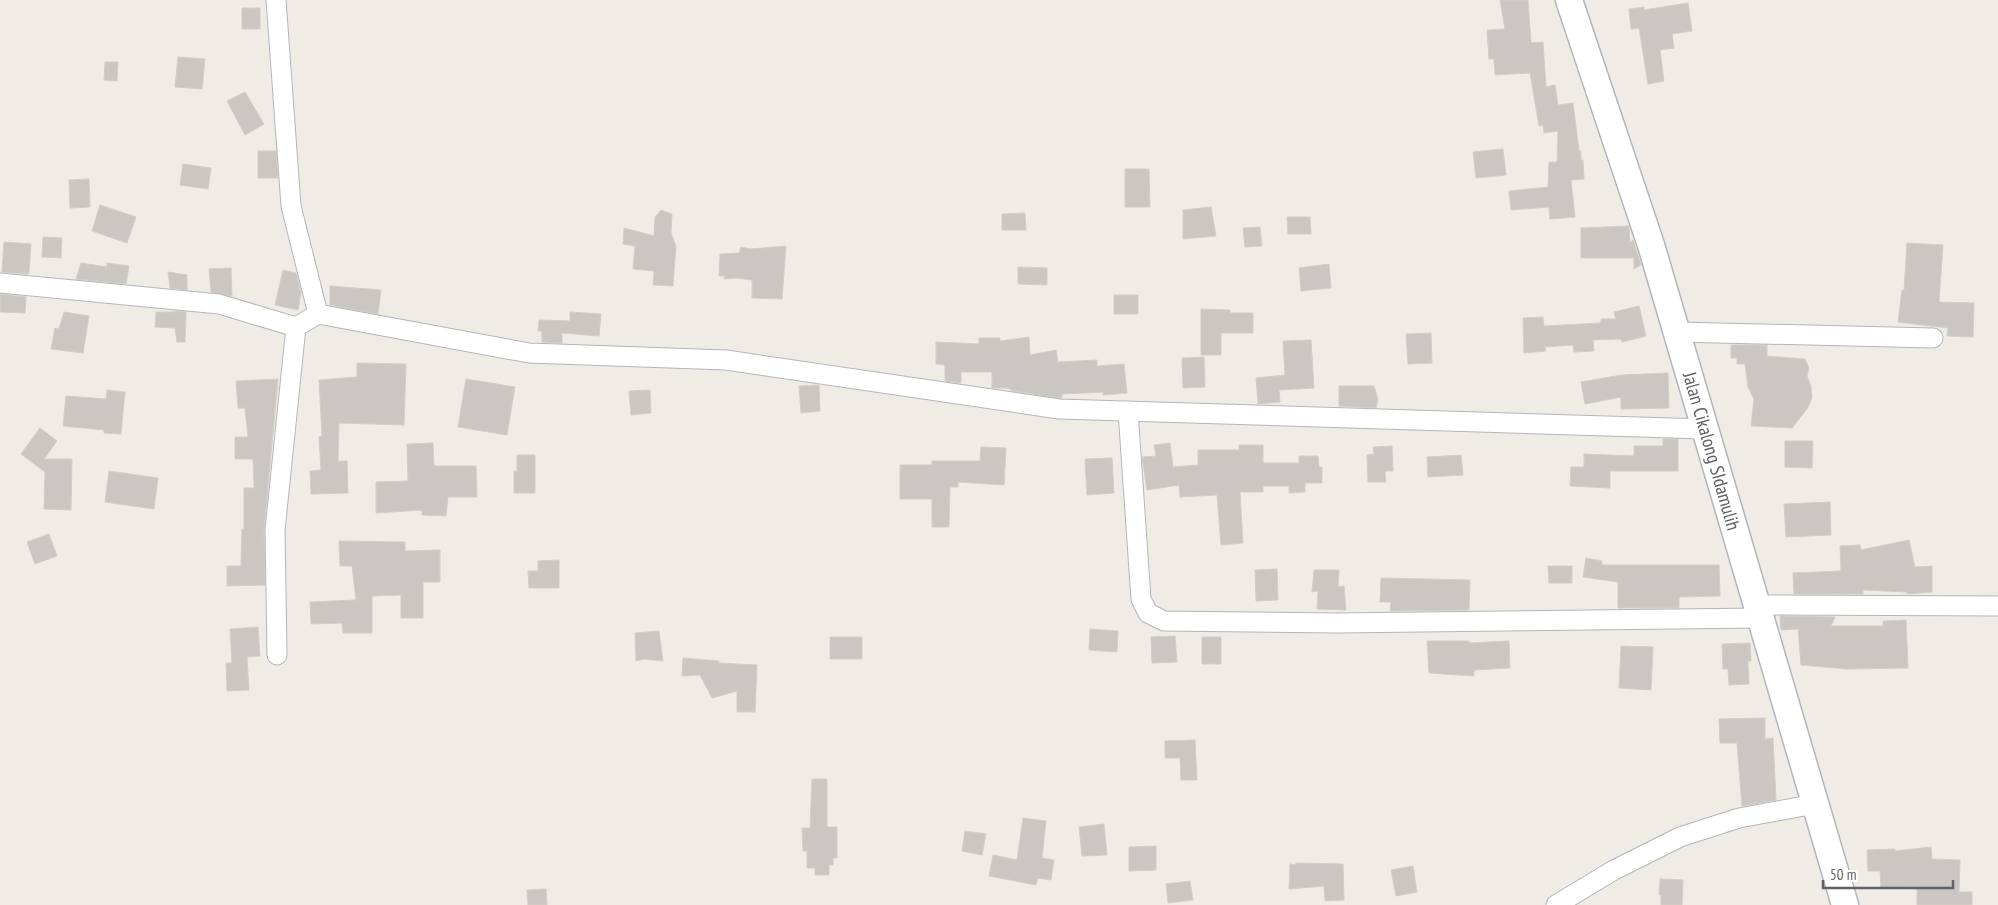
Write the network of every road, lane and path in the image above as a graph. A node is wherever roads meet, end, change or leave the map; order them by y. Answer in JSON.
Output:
{"nodes":[{"id":1,"x":276,"y":0,"type":"edge"},
{"id":2,"x":1569,"y":0,"type":"edge"},
{"id":3,"x":0,"y":283,"type":"edge"},
{"id":4,"x":318,"y":314,"type":"junction"},
{"id":5,"x":296,"y":326,"type":"junction"},
{"id":6,"x":1677,"y":332,"type":"junction"},
{"id":7,"x":1933,"y":338,"type":"dead end"},
{"id":8,"x":1128,"y":411,"type":"junction"},
{"id":9,"x":1706,"y":429,"type":"junction"},
{"id":10,"x":1998,"y":606,"type":"edge"},
{"id":11,"x":1759,"y":612,"type":"junction"},
{"id":12,"x":277,"y":655,"type":"dead end"},
{"id":13,"x":1815,"y":804,"type":"junction"},
{"id":14,"x":1556,"y":905,"type":"edge"},
{"id":15,"x":1845,"y":905,"type":"edge"}],
"edges":[{"from":1,"to":4,"type":"street"},
{"from":2,"to":6,"type":"street","name":"Jalan Cikalong SIdamulih"},
{"from":3,"to":5,"type":"street"},
{"from":4,"to":5,"type":"street"},
{"from":4,"to":8,"type":"street"},
{"from":5,"to":12,"type":"street"},
{"from":6,"to":7,"type":"street"},
{"from":6,"to":9,"type":"street","name":"Jalan Cikalong SIdamulih"},
{"from":8,"to":9,"type":"street"},
{"from":8,"to":11,"type":"street"},
{"from":9,"to":11,"type":"street","name":"Jalan Cikalong SIdamulih"},
{"from":10,"to":11,"type":"street"},
{"from":11,"to":13,"type":"street","name":"Jalan Cikalong SIdamulih"},
{"from":13,"to":14,"type":"street"},
{"from":13,"to":15,"type":"street","name":"Jalan Cikalong SIdamulih"}]}
